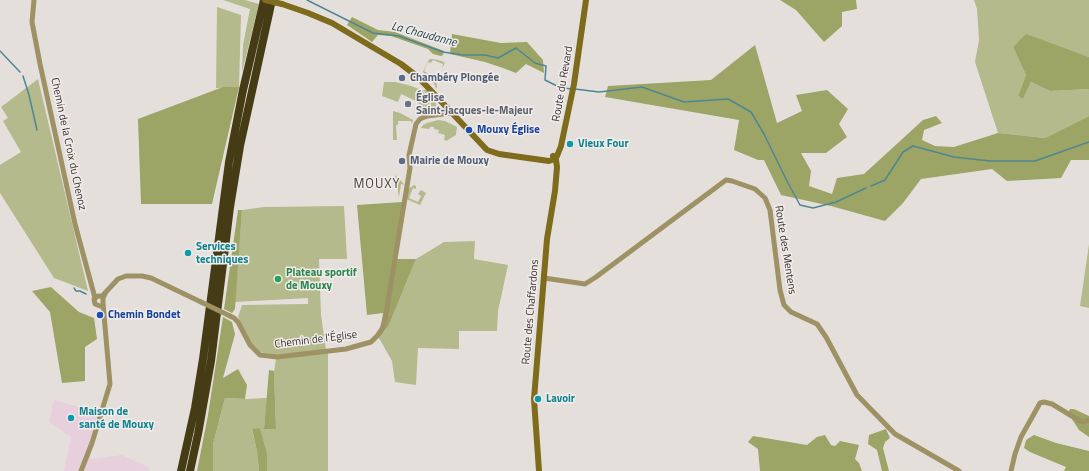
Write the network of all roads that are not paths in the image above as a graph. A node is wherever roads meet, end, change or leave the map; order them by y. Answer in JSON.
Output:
{"nodes":[{"id":1,"x":34,"y":0,"type":"edge"},
{"id":2,"x":264,"y":0,"type":"edge"},
{"id":3,"x":272,"y":0,"type":"edge"},
{"id":4,"x":582,"y":0,"type":"edge"},
{"id":5,"x":586,"y":0,"type":"edge"},
{"id":6,"x":582,"y":32,"type":"junction"},
{"id":7,"x":452,"y":113,"type":"junction"},
{"id":8,"x":554,"y":157,"type":"junction"},
{"id":9,"x":544,"y":278,"type":"junction"},
{"id":10,"x":100,"y":300,"type":"junction"},
{"id":11,"x":1089,"y":420,"type":"edge"},
{"id":12,"x":80,"y":471,"type":"edge"},
{"id":13,"x":181,"y":471,"type":"edge"},
{"id":14,"x":190,"y":471,"type":"edge"},
{"id":15,"x":539,"y":471,"type":"edge"},
{"id":16,"x":959,"y":471,"type":"edge"},
{"id":17,"x":1011,"y":471,"type":"edge"}],
"edges":[{"from":1,"to":10,"type":"street","name":"Chemin de la Croix du Chenoz"},
{"from":2,"to":7,"type":"main road","bridge":true},
{"from":2,"to":13,"type":"highway"},
{"from":3,"to":14,"type":"highway"},
{"from":4,"to":6,"type":"main road","name":"Route du Revard"},
{"from":5,"to":6,"type":"main road","name":"Route du Revard"},
{"from":6,"to":8,"type":"main road","name":"Route du Revard"},
{"from":7,"to":8,"type":"main road"},
{"from":7,"to":10,"type":"street","name":"Chemin de l'Église","bridge":true},
{"from":8,"to":9,"type":"main road","name":"Route des Chaffardons"},
{"from":9,"to":15,"type":"main road","name":"Route des Chaffardons"},
{"from":9,"to":16,"type":"street","name":"Route des Mentens"},
{"from":10,"to":12,"type":"street","name":"Chemin de la Croix du Chenoz"},
{"from":11,"to":17,"type":"street"}]}
